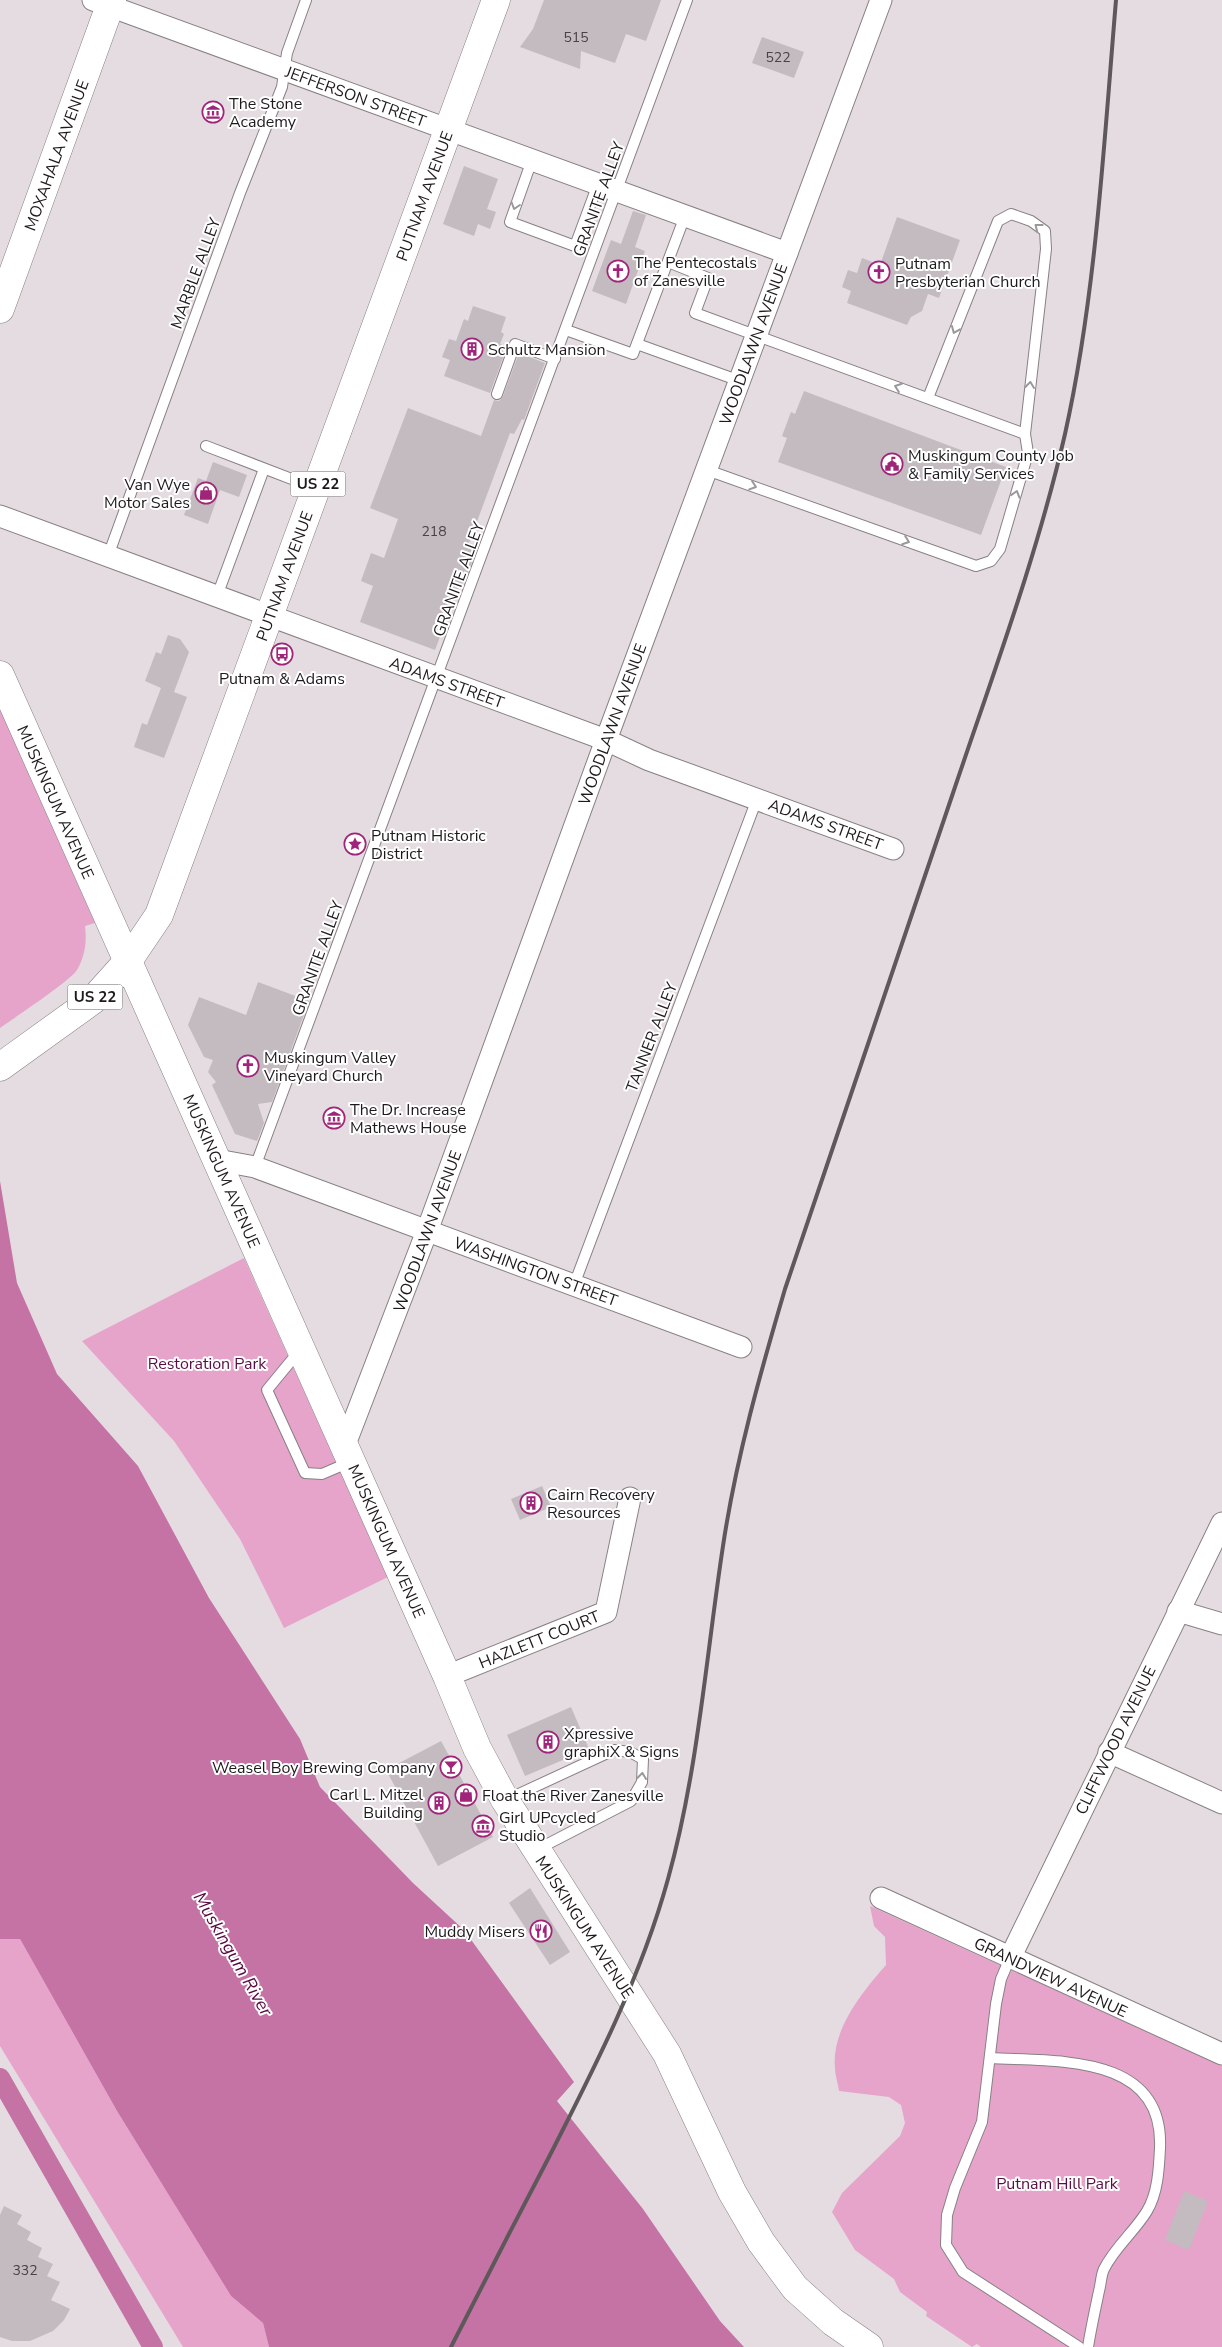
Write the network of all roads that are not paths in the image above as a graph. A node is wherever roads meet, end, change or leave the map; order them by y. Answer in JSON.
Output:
{"nodes":[{"id":1,"x":306,"y":0,"type":"edge"},
{"id":2,"x":496,"y":0,"type":"edge"},
{"id":3,"x":687,"y":0,"type":"edge"},
{"id":4,"x":881,"y":0,"type":"edge"},
{"id":5,"x":105,"y":2,"type":"edge"},
{"id":6,"x":284,"y":70,"type":"junction"},
{"id":7,"x":448,"y":130,"type":"junction"},
{"id":8,"x":532,"y":160,"type":"junction"},
{"id":9,"x":608,"y":188,"type":"junction"},
{"id":10,"x":685,"y":216,"type":"junction"},
{"id":11,"x":787,"y":253,"type":"junction"},
{"id":12,"x":668,"y":262,"type":"junction"},
{"id":13,"x":0,"y":309,"type":"edge"},
{"id":14,"x":566,"y":330,"type":"junction"},
{"id":15,"x":757,"y":336,"type":"junction"},
{"id":16,"x":637,"y":344,"type":"junction"},
{"id":17,"x":555,"y":359,"type":"junction"},
{"id":18,"x":740,"y":381,"type":"junction"},
{"id":19,"x":497,"y":394,"type":"dead end"},
{"id":20,"x":928,"y":398,"type":"junction"},
{"id":21,"x":1025,"y":434,"type":"junction"},
{"id":22,"x":206,"y":446,"type":"dead end"},
{"id":23,"x":264,"y":469,"type":"junction"},
{"id":24,"x":707,"y":470,"type":"junction"},
{"id":25,"x":316,"y":489,"type":"junction"},
{"id":26,"x":0,"y":516,"type":"edge"},
{"id":27,"x":108,"y":556,"type":"junction"},
{"id":28,"x":217,"y":596,"type":"junction"},
{"id":29,"x":269,"y":616,"type":"junction"},
{"id":30,"x":0,"y":675,"type":"edge"},
{"id":31,"x":437,"y":678,"type":"junction"},
{"id":32,"x":606,"y":740,"type":"junction"},
{"id":33,"x":757,"y":799,"type":"junction"},
{"id":34,"x":893,"y":849,"type":"dead end"},
{"id":35,"x":128,"y":961,"type":"junction"},
{"id":36,"x":0,"y":1067,"type":"edge"},
{"id":37,"x":217,"y":1160,"type":"junction"},
{"id":38,"x":256,"y":1167,"type":"junction"},
{"id":39,"x":428,"y":1231,"type":"junction"},
{"id":40,"x":574,"y":1285,"type":"junction"},
{"id":41,"x":741,"y":1347,"type":"dead end"},
{"id":42,"x":301,"y":1349,"type":"junction"},
{"id":43,"x":348,"y":1454,"type":"junction"},
{"id":44,"x":630,"y":1498,"type":"dead end"},
{"id":45,"x":1222,"y":1523,"type":"edge"},
{"id":46,"x":1178,"y":1611,"type":"junction"},
{"id":47,"x":1222,"y":1624,"type":"edge"},
{"id":48,"x":447,"y":1676,"type":"junction"},
{"id":49,"x":1109,"y":1752,"type":"junction"},
{"id":50,"x":504,"y":1800,"type":"junction"},
{"id":51,"x":1222,"y":1803,"type":"edge"},
{"id":52,"x":535,"y":1851,"type":"junction"},
{"id":53,"x":881,"y":1898,"type":"dead end"},
{"id":54,"x":1010,"y":1958,"type":"junction"},
{"id":55,"x":1222,"y":2054,"type":"edge"},
{"id":56,"x":990,"y":2058,"type":"junction"},
{"id":57,"x":869,"y":2347,"type":"edge"},
{"id":58,"x":1080,"y":2347,"type":"edge"},
{"id":59,"x":1088,"y":2347,"type":"edge"}],
"edges":[{"from":1,"to":6,"type":"lane","name":"MARBLE ALLEY"},
{"from":2,"to":7,"type":"street","name":"PUTNAM AVENUE","number":"US 22"},
{"from":3,"to":9,"type":"lane","name":"GRANITE ALLEY"},
{"from":4,"to":11,"type":"street","name":"WOODLAWN AVENUE"},
{"from":5,"to":6,"type":"street","name":"JEFFERSON STREET"},
{"from":5,"to":13,"type":"street","name":"MOXAHALA AVENUE"},
{"from":6,"to":7,"type":"street","name":"JEFFERSON STREET"},
{"from":6,"to":27,"type":"lane","name":"MARBLE ALLEY"},
{"from":7,"to":8,"type":"street","name":"JEFFERSON STREET"},
{"from":7,"to":25,"type":"street","name":"PUTNAM AVENUE","number":"US 22"},
{"from":8,"to":9,"type":"street","name":"JEFFERSON STREET"},
{"from":8,"to":9,"type":"lane","one_way":true},
{"from":9,"to":10,"type":"street","name":"JEFFERSON STREET"},
{"from":9,"to":14,"type":"lane","name":"GRANITE ALLEY"},
{"from":10,"to":11,"type":"street","name":"JEFFERSON STREET"},
{"from":10,"to":12,"type":"lane"},
{"from":11,"to":15,"type":"street","name":"WOODLAWN AVENUE"},
{"from":12,"to":15,"type":"lane"},
{"from":12,"to":16,"type":"lane"},
{"from":14,"to":16,"type":"lane"},
{"from":14,"to":17,"type":"lane","name":"GRANITE ALLEY"},
{"from":15,"to":18,"type":"street","name":"WOODLAWN AVENUE"},
{"from":20,"to":15,"type":"lane","one_way":true},
{"from":16,"to":18,"type":"lane"},
{"from":17,"to":19,"type":"lane"},
{"from":17,"to":31,"type":"lane","name":"GRANITE ALLEY"},
{"from":18,"to":24,"type":"street","name":"WOODLAWN AVENUE"},
{"from":20,"to":21,"type":"lane"},
{"from":21,"to":20,"type":"lane","one_way":true},
{"from":24,"to":21,"type":"lane","one_way":true},
{"from":22,"to":23,"type":"lane"},
{"from":23,"to":25,"type":"lane"},
{"from":23,"to":28,"type":"lane"},
{"from":24,"to":32,"type":"street","name":"WOODLAWN AVENUE"},
{"from":25,"to":29,"type":"street","name":"PUTNAM AVENUE","number":"US 22"},
{"from":26,"to":27,"type":"street","name":"ADAMS STREET"},
{"from":27,"to":28,"type":"street","name":"ADAMS STREET"},
{"from":28,"to":29,"type":"street","name":"ADAMS STREET"},
{"from":29,"to":31,"type":"street","name":"ADAMS STREET"},
{"from":29,"to":35,"type":"street","name":"PUTNAM AVENUE","number":"US 22"},
{"from":30,"to":35,"type":"street","name":"MUSKINGUM AVENUE"},
{"from":31,"to":32,"type":"street","name":"ADAMS STREET"},
{"from":31,"to":38,"type":"lane","name":"GRANITE ALLEY"},
{"from":32,"to":33,"type":"street","name":"ADAMS STREET"},
{"from":32,"to":39,"type":"street","name":"WOODLAWN AVENUE"},
{"from":33,"to":34,"type":"street","name":"ADAMS STREET"},
{"from":33,"to":40,"type":"lane","name":"TANNER ALLEY"},
{"from":35,"to":36,"type":"street","name":"PUTNAM AVENUE","number":"US 22"},
{"from":35,"to":37,"type":"street","name":"MUSKINGUM AVENUE"},
{"from":37,"to":38,"type":"street","name":"WASHINGTON STREET"},
{"from":37,"to":42,"type":"street","name":"MUSKINGUM AVENUE"},
{"from":38,"to":39,"type":"street","name":"WASHINGTON STREET"},
{"from":39,"to":40,"type":"street","name":"WASHINGTON STREET"},
{"from":39,"to":43,"type":"street","name":"WOODLAWN AVENUE"},
{"from":40,"to":41,"type":"street","name":"WASHINGTON STREET"},
{"from":42,"to":43,"type":"street","name":"MUSKINGUM AVENUE"},
{"from":42,"to":43,"type":"lane"},
{"from":43,"to":48,"type":"street","name":"MUSKINGUM AVENUE"},
{"from":44,"to":48,"type":"street","name":"HAZLETT COURT"},
{"from":45,"to":46,"type":"street","name":"CLIFFWOOD AVENUE"},
{"from":46,"to":47,"type":"street"},
{"from":46,"to":49,"type":"street","name":"CLIFFWOOD AVENUE"},
{"from":48,"to":50,"type":"street","name":"MUSKINGUM AVENUE"},
{"from":49,"to":51,"type":"street"},
{"from":49,"to":54,"type":"street","name":"CLIFFWOOD AVENUE"},
{"from":50,"to":52,"type":"street","name":"MUSKINGUM AVENUE"},
{"from":52,"to":50,"type":"lane","one_way":true},
{"from":52,"to":57,"type":"street","name":"MUSKINGUM AVENUE"},
{"from":53,"to":54,"type":"street","name":"GRANDVIEW AVENUE"},
{"from":54,"to":55,"type":"street","name":"GRANDVIEW AVENUE"},
{"from":54,"to":56,"type":"lane"},
{"from":56,"to":58,"type":"lane"},
{"from":56,"to":59,"type":"lane"}]}
